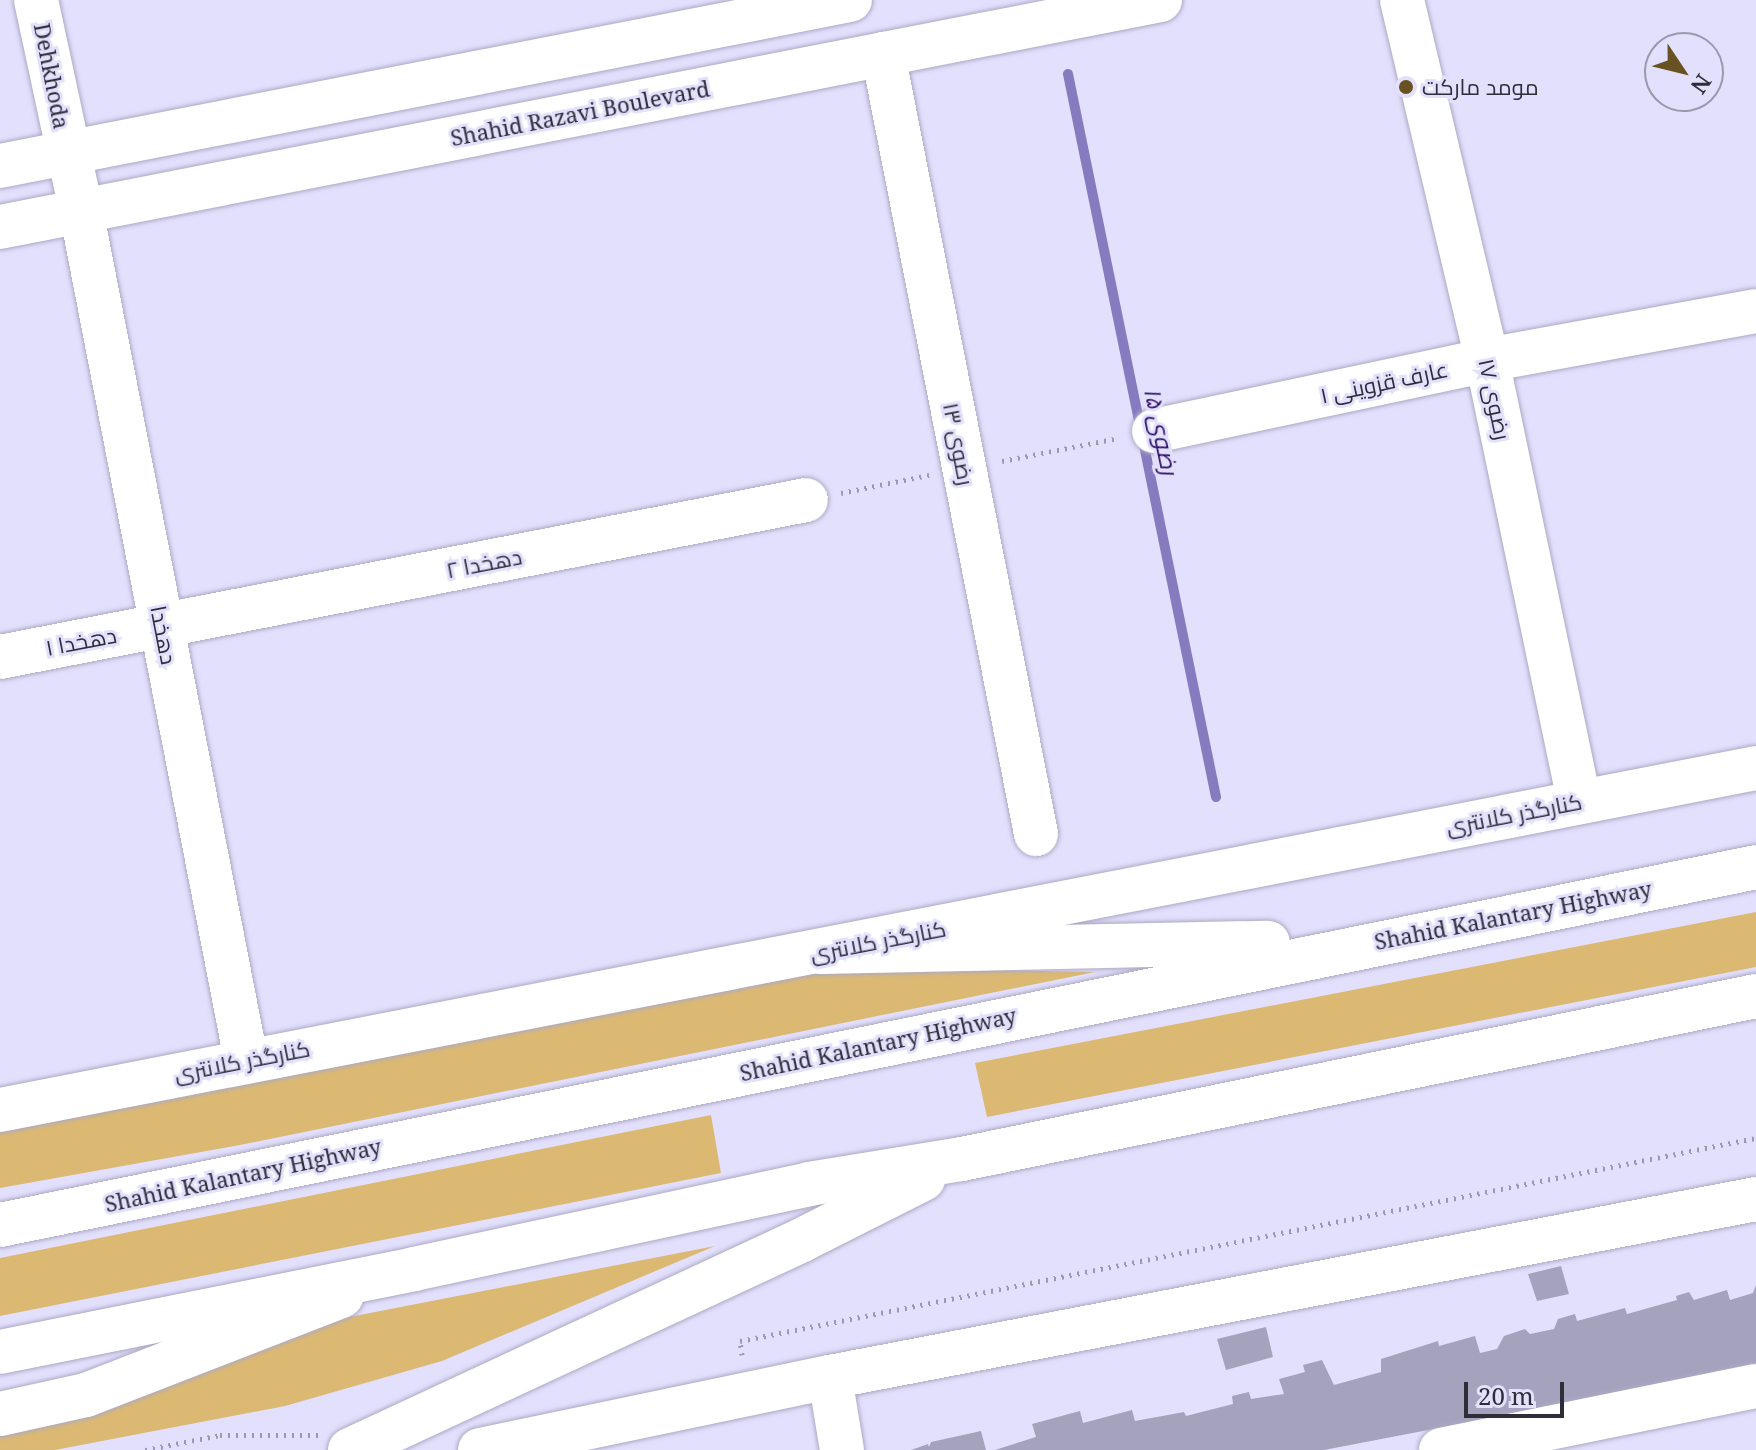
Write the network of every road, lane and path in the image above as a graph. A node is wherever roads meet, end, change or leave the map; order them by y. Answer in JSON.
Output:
{"nodes":[{"id":1,"x":36,"y":0,"type":"edge"},
{"id":2,"x":850,"y":0,"type":"edge"},
{"id":3,"x":1160,"y":0,"type":"edge"},
{"id":4,"x":1402,"y":0,"type":"edge"},
{"id":5,"x":883,"y":54,"type":"junction"},
{"id":6,"x":67,"y":152,"type":"junction"},
{"id":7,"x":0,"y":166,"type":"edge"},
{"id":8,"x":81,"y":210,"type":"junction"},
{"id":9,"x":0,"y":227,"type":"edge"},
{"id":10,"x":1756,"y":311,"type":"edge"},
{"id":11,"x":1487,"y":360,"type":"junction"},
{"id":12,"x":1154,"y":431,"type":"dead end"},
{"id":13,"x":806,"y":500,"type":"dead end"},
{"id":14,"x":162,"y":626,"type":"junction"},
{"id":15,"x":0,"y":657,"type":"edge"},
{"id":16,"x":1756,"y":768,"type":"edge"},
{"id":17,"x":1579,"y":800,"type":"junction"},
{"id":18,"x":1036,"y":834,"type":"dead end"},
{"id":19,"x":1756,"y":867,"type":"edge"},
{"id":20,"x":1382,"y":941,"type":"junction"},
{"id":21,"x":821,"y":952,"type":"junction"},
{"id":22,"x":1756,"y":996,"type":"edge"},
{"id":23,"x":246,"y":1060,"type":"junction"},
{"id":24,"x":0,"y":1110,"type":"edge"},
{"id":25,"x":1756,"y":1138,"type":"edge"},
{"id":26,"x":962,"y":1159,"type":"junction"},
{"id":27,"x":1756,"y":1199,"type":"edge"},
{"id":28,"x":0,"y":1225,"type":"edge"},
{"id":29,"x":414,"y":1269,"type":"junction"},
{"id":30,"x":0,"y":1352,"type":"edge"},
{"id":31,"x":743,"y":1363,"type":"dead end"},
{"id":32,"x":830,"y":1377,"type":"junction"},
{"id":33,"x":1756,"y":1386,"type":"edge"},
{"id":34,"x":0,"y":1414,"type":"edge"},
{"id":35,"x":338,"y":1443,"type":"edge"},
{"id":36,"x":145,"y":1450,"type":"edge"},
{"id":37,"x":480,"y":1450,"type":"edge"},
{"id":38,"x":842,"y":1450,"type":"edge"},
{"id":39,"x":1441,"y":1450,"type":"edge"}],
"edges":[{"from":1,"to":6,"type":"main road","name":"Dehkhoda"},
{"from":2,"to":6,"type":"main road"},
{"from":3,"to":5,"type":"main road","name":"Shahid Razavi Boulevard"},
{"from":4,"to":11,"type":"main road","name":"رضوی ۱۷"},
{"from":5,"to":8,"type":"main road","name":"Shahid Razavi Boulevard"},
{"from":5,"to":18,"type":"main road","name":"رضوی ۱۳"},
{"from":6,"to":7,"type":"main road"},
{"from":6,"to":8,"type":"main road","name":"Dehkhoda"},
{"from":8,"to":9,"type":"main road","name":"Shahid Razavi Boulevard"},
{"from":8,"to":14,"type":"main road","name":"دهخدا"},
{"from":10,"to":11,"type":"main road","name":"عارف قزوینی ۱"},
{"from":11,"to":12,"type":"main road","name":"عارف قزوینی ۱"},
{"from":11,"to":17,"type":"main road","name":"رضوی ۱۷"},
{"from":13,"to":14,"type":"main road","name":"دهخدا ۲"},
{"from":14,"to":15,"type":"main road","name":"دهخدا ۱"},
{"from":14,"to":23,"type":"main road","name":"دهخدا"},
{"from":16,"to":17,"type":"main road","name":"کنارگذر کلانتری"},
{"from":17,"to":21,"type":"main road","name":"کنارگذر کلانتری"},
{"from":19,"to":20,"type":"main road","name":"Shahid Kalantary Highway"},
{"from":20,"to":21,"type":"main road"},
{"from":20,"to":28,"type":"main road","name":"Shahid Kalantary Highway"},
{"from":21,"to":23,"type":"main road","name":"کنارگذر کلانتری"},
{"from":22,"to":26,"type":"main road"},
{"from":23,"to":24,"type":"main road","name":"کنارگذر کلانتری"},
{"from":25,"to":31,"type":"path"},
{"from":26,"to":29,"type":"main road"},
{"from":26,"to":35,"type":"main road"},
{"from":27,"to":32,"type":"main road"},
{"from":29,"to":30,"type":"main road"},
{"from":29,"to":34,"type":"main road"},
{"from":32,"to":37,"type":"main road"},
{"from":32,"to":38,"type":"main road"},
{"from":33,"to":39,"type":"main road"},
{"from":35,"to":36,"type":"path"}]}
